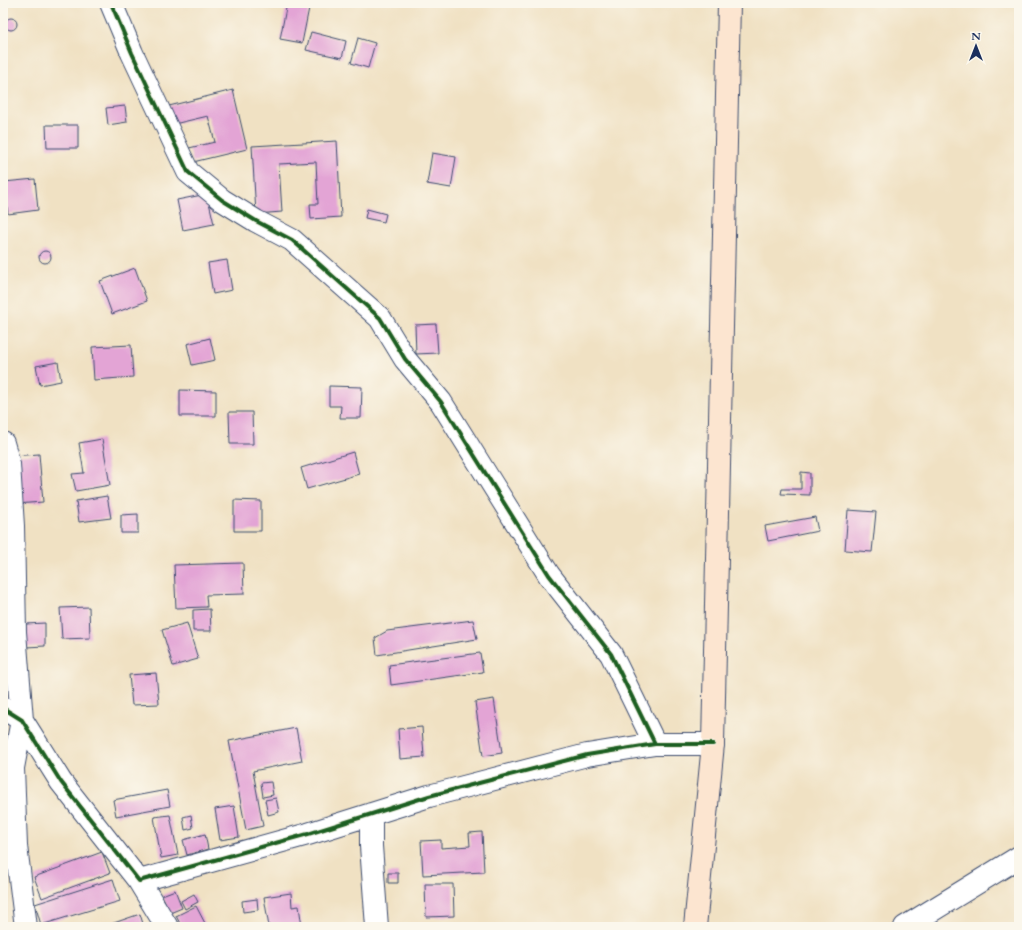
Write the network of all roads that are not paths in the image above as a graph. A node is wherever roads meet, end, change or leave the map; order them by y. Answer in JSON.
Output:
{"nodes":[{"id":1,"x":111,"y":3,"type":"edge"},
{"id":2,"x":729,"y":3,"type":"edge"},
{"id":3,"x":3,"y":443,"type":"edge"},
{"id":4,"x":3,"y":708,"type":"edge"},
{"id":5,"x":22,"y":720,"type":"junction"},
{"id":6,"x":655,"y":744,"type":"junction"},
{"id":7,"x":713,"y":744,"type":"junction"},
{"id":8,"x":371,"y":814,"type":"junction"},
{"id":9,"x":1019,"y":857,"type":"edge"},
{"id":10,"x":139,"y":881,"type":"junction"},
{"id":11,"x":26,"y":927,"type":"edge"},
{"id":12,"x":167,"y":927,"type":"edge"},
{"id":13,"x":377,"y":927,"type":"edge"},
{"id":14,"x":695,"y":927,"type":"edge"},
{"id":15,"x":905,"y":927,"type":"edge"}],
"edges":[{"from":1,"to":6,"type":"street"},
{"from":2,"to":7,"type":"main road"},
{"from":3,"to":5,"type":"street"},
{"from":4,"to":5,"type":"street"},
{"from":5,"to":10,"type":"street"},
{"from":5,"to":11,"type":"street"},
{"from":6,"to":7,"type":"street"},
{"from":6,"to":8,"type":"street"},
{"from":7,"to":14,"type":"main road"},
{"from":8,"to":10,"type":"street"},
{"from":8,"to":13,"type":"street"},
{"from":9,"to":15,"type":"street"},
{"from":10,"to":12,"type":"street"}]}
